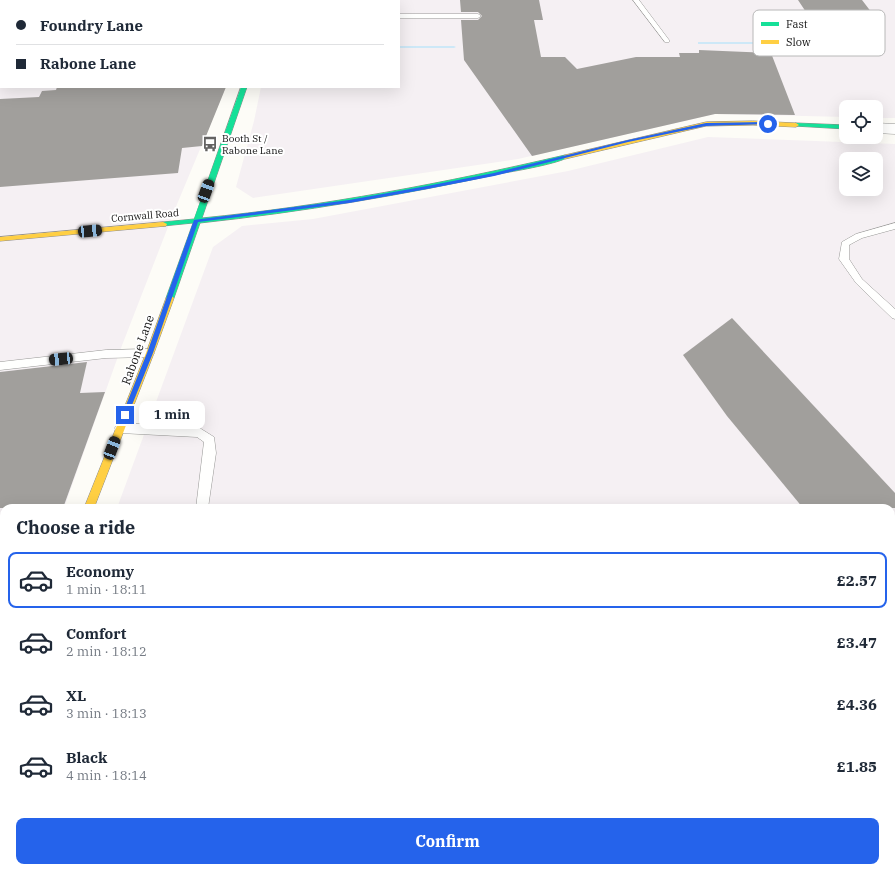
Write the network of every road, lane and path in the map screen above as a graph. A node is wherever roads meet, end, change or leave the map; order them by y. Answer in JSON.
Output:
{"nodes":[{"id":1,"x":636,"y":0,"type":"edge"},
{"id":2,"x":400,"y":16,"type":"edge"},
{"id":3,"x":478,"y":16,"type":"dead end"},
{"id":4,"x":667,"y":41,"type":"dead end"},
{"id":5,"x":244,"y":88,"type":"edge"},
{"id":6,"x":839,"y":127,"type":"edge"},
{"id":7,"x":883,"y":128,"type":"edge"},
{"id":8,"x":895,"y":129,"type":"edge"},
{"id":9,"x":196,"y":221,"type":"junction"},
{"id":10,"x":895,"y":226,"type":"edge"},
{"id":11,"x":0,"y":239,"type":"edge"},
{"id":12,"x":895,"y":315,"type":"edge"},
{"id":13,"x":150,"y":353,"type":"junction"},
{"id":14,"x":0,"y":366,"type":"edge"},
{"id":15,"x":120,"y":428,"type":"junction"},
{"id":16,"x":91,"y":504,"type":"edge"},
{"id":17,"x":203,"y":504,"type":"edge"}],
"edges":[{"from":1,"to":4,"type":"lane"},
{"from":2,"to":3,"type":"lane"},
{"from":5,"to":9,"type":"street","name":"Rabone Lane"},
{"from":6,"to":9,"type":"street","name":"Cornwall Road"},
{"from":7,"to":8,"type":"street"},
{"from":9,"to":11,"type":"street","name":"Cornwall Road"},
{"from":9,"to":13,"type":"street","name":"Rabone Lane"},
{"from":10,"to":12,"type":"lane"},
{"from":13,"to":14,"type":"lane"},
{"from":13,"to":15,"type":"street","name":"Rabone Lane"},
{"from":15,"to":16,"type":"street","name":"Rabone Lane"},
{"from":15,"to":17,"type":"lane"}]}
